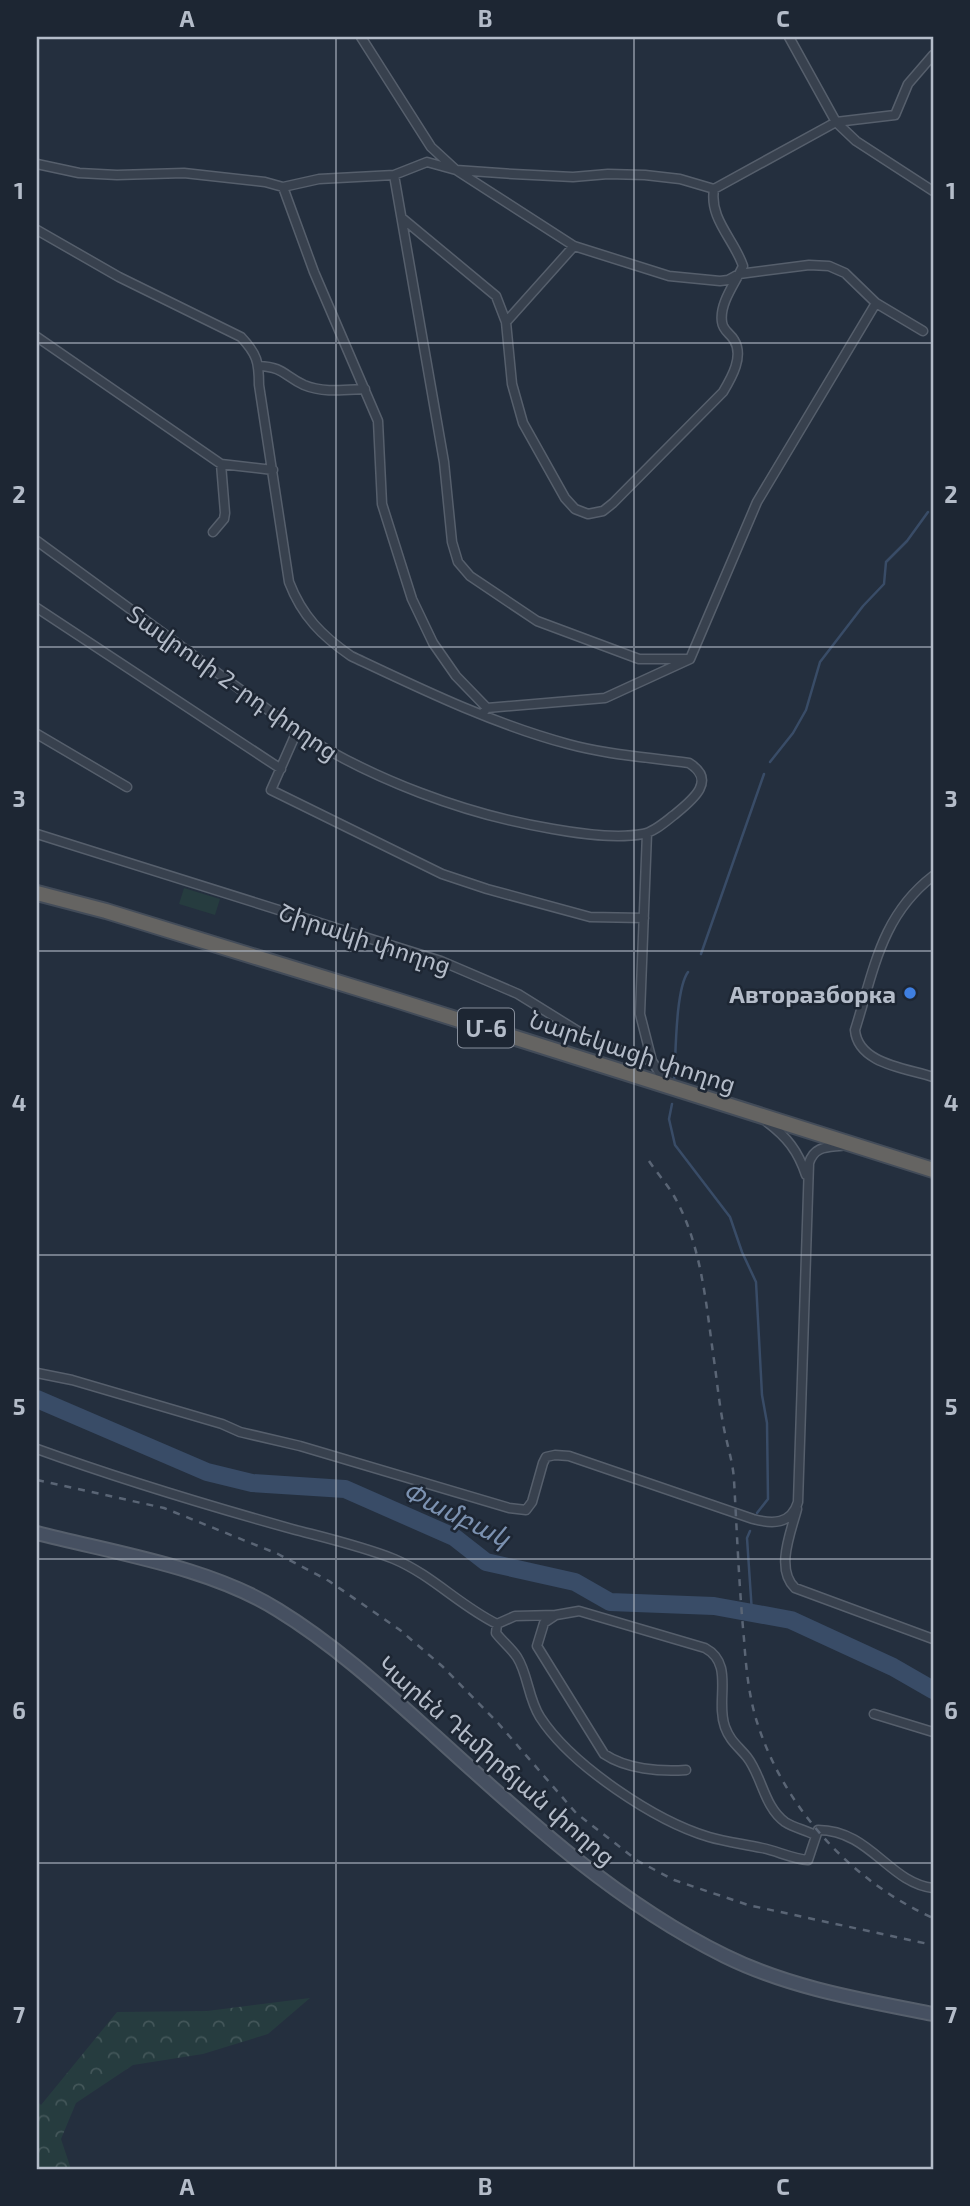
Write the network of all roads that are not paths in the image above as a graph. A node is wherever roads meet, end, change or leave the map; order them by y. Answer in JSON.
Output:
{"nodes":[{"id":1,"x":361,"y":37,"type":"edge"},
{"id":2,"x":789,"y":37,"type":"edge"},
{"id":3,"x":933,"y":55,"type":"edge"},
{"id":4,"x":836,"y":122,"type":"junction"},
{"id":5,"x":37,"y":164,"type":"edge"},
{"id":6,"x":456,"y":170,"type":"junction"},
{"id":7,"x":394,"y":175,"type":"junction"},
{"id":8,"x":283,"y":187,"type":"junction"},
{"id":9,"x":714,"y":189,"type":"junction"},
{"id":10,"x":933,"y":191,"type":"edge"},
{"id":11,"x":402,"y":218,"type":"junction"},
{"id":12,"x":37,"y":230,"type":"edge"},
{"id":13,"x":574,"y":246,"type":"junction"},
{"id":14,"x":739,"y":274,"type":"junction"},
{"id":15,"x":876,"y":303,"type":"junction"},
{"id":16,"x":506,"y":322,"type":"junction"},
{"id":17,"x":923,"y":331,"type":"dead end"},
{"id":18,"x":37,"y":337,"type":"edge"},
{"id":19,"x":259,"y":366,"type":"junction"},
{"id":20,"x":365,"y":389,"type":"junction"},
{"id":21,"x":221,"y":464,"type":"junction"},
{"id":22,"x":273,"y":470,"type":"junction"},
{"id":23,"x":213,"y":532,"type":"dead end"},
{"id":24,"x":37,"y":541,"type":"edge"},
{"id":25,"x":37,"y":608,"type":"edge"},
{"id":26,"x":691,"y":659,"type":"junction"},
{"id":27,"x":485,"y":711,"type":"junction"},
{"id":28,"x":297,"y":731,"type":"junction"},
{"id":29,"x":37,"y":734,"type":"edge"},
{"id":30,"x":281,"y":769,"type":"junction"},
{"id":31,"x":127,"y":787,"type":"dead end"},
{"id":32,"x":37,"y":834,"type":"edge"},
{"id":33,"x":647,"y":834,"type":"junction"},
{"id":34,"x":933,"y":876,"type":"edge"},
{"id":35,"x":37,"y":893,"type":"edge"},
{"id":36,"x":644,"y":918,"type":"junction"},
{"id":37,"x":652,"y":1061,"type":"junction"},
{"id":38,"x":933,"y":1077,"type":"edge"},
{"id":39,"x":668,"y":1087,"type":"junction"},
{"id":40,"x":756,"y":1115,"type":"junction"},
{"id":41,"x":853,"y":1144,"type":"junction"},
{"id":42,"x":933,"y":1170,"type":"edge"},
{"id":43,"x":808,"y":1185,"type":"junction"},
{"id":44,"x":37,"y":1373,"type":"edge"},
{"id":45,"x":37,"y":1449,"type":"edge"},
{"id":46,"x":797,"y":1507,"type":"junction"},
{"id":47,"x":37,"y":1534,"type":"edge"},
{"id":48,"x":556,"y":1615,"type":"junction"},
{"id":49,"x":497,"y":1624,"type":"junction"},
{"id":50,"x":933,"y":1639,"type":"edge"},
{"id":51,"x":874,"y":1714,"type":"dead end"},
{"id":52,"x":933,"y":1732,"type":"edge"},
{"id":53,"x":686,"y":1770,"type":"dead end"},
{"id":54,"x":815,"y":1835,"type":"junction"},
{"id":55,"x":933,"y":1888,"type":"edge"},
{"id":56,"x":933,"y":2014,"type":"edge"}],
"edges":[{"from":1,"to":6,"type":"street"},
{"from":2,"to":4,"type":"street"},
{"from":3,"to":4,"type":"street"},
{"from":4,"to":9,"type":"street"},
{"from":4,"to":10,"type":"street"},
{"from":5,"to":8,"type":"street"},
{"from":6,"to":7,"type":"street"},
{"from":6,"to":9,"type":"street"},
{"from":6,"to":13,"type":"street"},
{"from":7,"to":8,"type":"street"},
{"from":7,"to":11,"type":"street"},
{"from":8,"to":20,"type":"street"},
{"from":9,"to":14,"type":"street"},
{"from":11,"to":16,"type":"street"},
{"from":11,"to":26,"type":"street"},
{"from":12,"to":19,"type":"street"},
{"from":13,"to":14,"type":"street"},
{"from":13,"to":16,"type":"street"},
{"from":14,"to":15,"type":"street"},
{"from":14,"to":16,"type":"street"},
{"from":15,"to":17,"type":"street"},
{"from":15,"to":26,"type":"street"},
{"from":18,"to":21,"type":"street"},
{"from":19,"to":20,"type":"street"},
{"from":19,"to":22,"type":"street"},
{"from":20,"to":27,"type":"street"},
{"from":21,"to":22,"type":"street"},
{"from":21,"to":23,"type":"street"},
{"from":22,"to":27,"type":"street"},
{"from":24,"to":28,"type":"street","name":"Տավրոսի 2-րդ փողոց"},
{"from":25,"to":30,"type":"street"},
{"from":26,"to":27,"type":"street"},
{"from":27,"to":33,"type":"street"},
{"from":28,"to":30,"type":"street"},
{"from":28,"to":33,"type":"street","name":"Տավրոսի 2-րդ փողոց"},
{"from":29,"to":31,"type":"street"},
{"from":30,"to":36,"type":"street"},
{"from":32,"to":37,"type":"street","name":"Շիրակի փողոց"},
{"from":33,"to":36,"type":"street"},
{"from":34,"to":38,"type":"street"},
{"from":35,"to":39,"type":"highway","name":"Նարեկացի փողոց","number":"Մ-6"},
{"from":36,"to":37,"type":"street"},
{"from":37,"to":39,"type":"street"},
{"from":39,"to":40,"type":"highway","name":"Նարեկացի փողոց","number":"Մ-6"},
{"from":40,"to":41,"type":"highway","name":"Նարեկացի փողոց","number":"Մ-6"},
{"from":40,"to":43,"type":"street"},
{"from":41,"to":42,"type":"highway","name":"Նարեկացի փողոց","number":"Մ-6"},
{"from":41,"to":43,"type":"street"},
{"from":43,"to":46,"type":"street"},
{"from":44,"to":46,"type":"street"},
{"from":45,"to":49,"type":"street"},
{"from":46,"to":50,"type":"street"},
{"from":47,"to":56,"type":"main road","name":"Կարեն Դեմիրճյան փողոց"},
{"from":48,"to":49,"type":"street"},
{"from":48,"to":53,"type":"street"},
{"from":48,"to":54,"type":"street"},
{"from":49,"to":54,"type":"street"},
{"from":51,"to":52,"type":"street"},
{"from":54,"to":55,"type":"street"}]}
